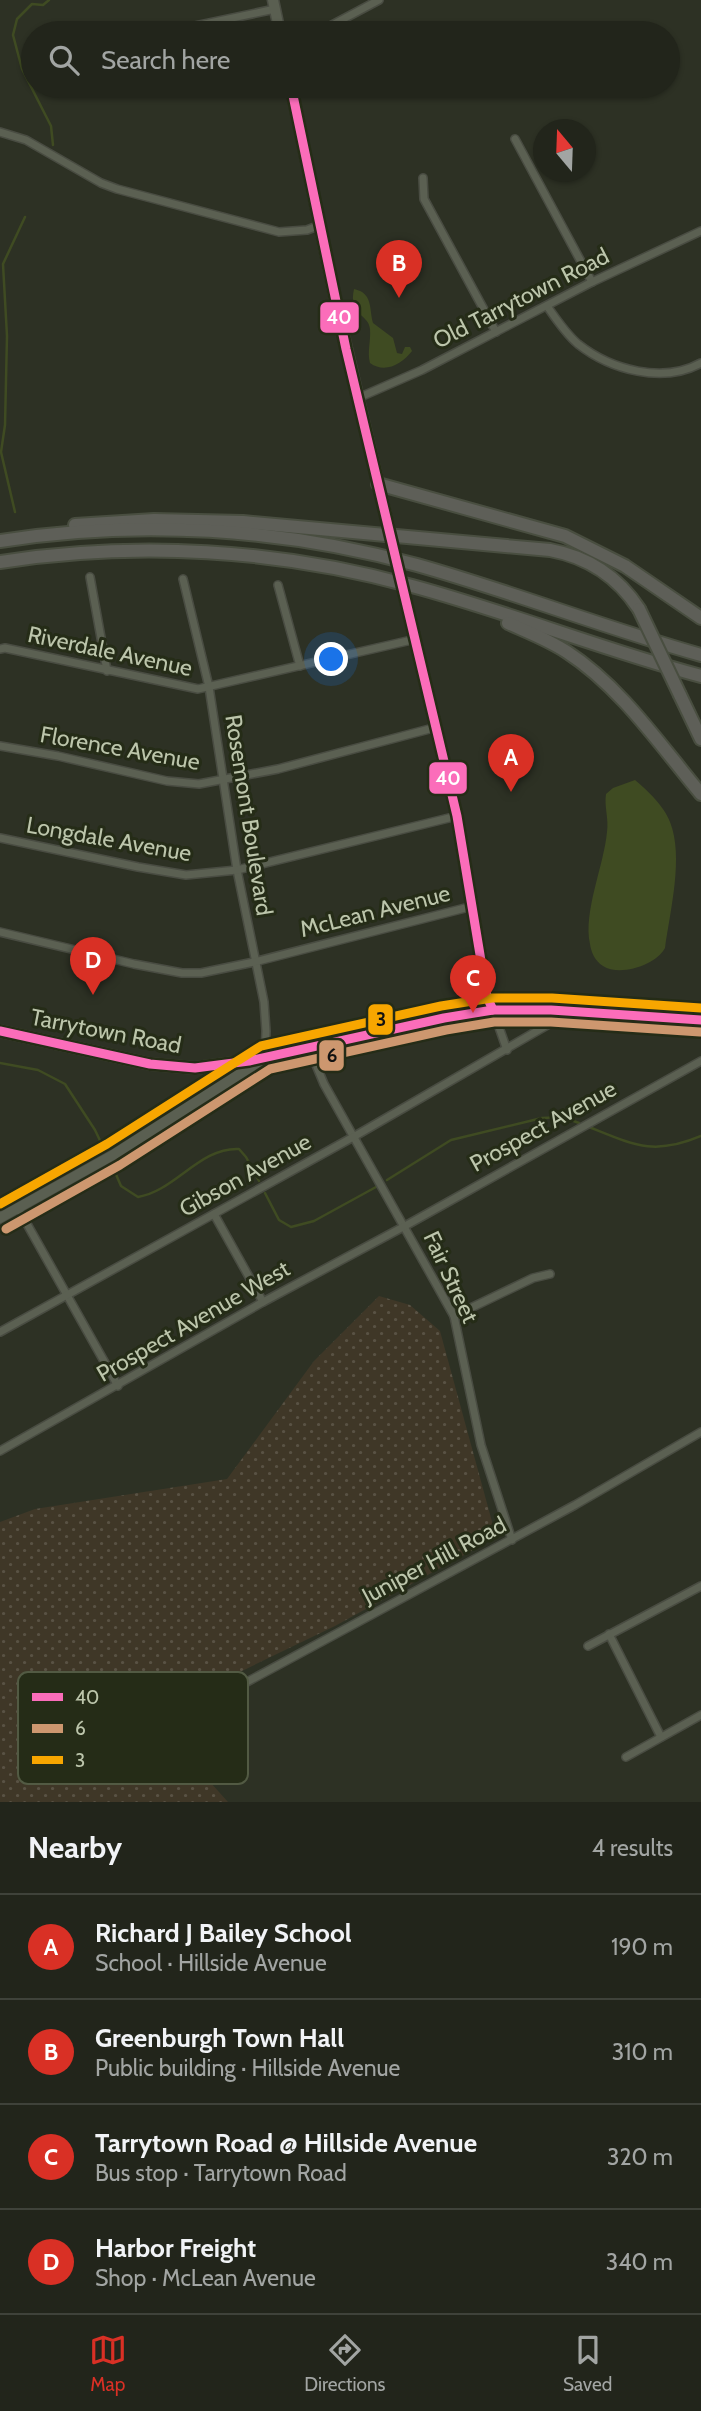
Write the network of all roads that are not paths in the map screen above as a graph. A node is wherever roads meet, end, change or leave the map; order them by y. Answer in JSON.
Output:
{"nodes":[{"id":1,"x":379,"y":0,"type":"edge"},
{"id":2,"x":274,"y":5,"type":"edge"},
{"id":3,"x":210,"y":21,"type":"edge"},
{"id":4,"x":340,"y":21,"type":"edge"},
{"id":5,"x":294,"y":98,"type":"edge"},
{"id":6,"x":0,"y":132,"type":"edge"},
{"id":7,"x":515,"y":139,"type":"dead end"},
{"id":8,"x":423,"y":178,"type":"dead end"},
{"id":9,"x":320,"y":225,"type":"junction"},
{"id":10,"x":701,"y":231,"type":"edge"},
{"id":11,"x":592,"y":282,"type":"junction"},
{"id":12,"x":547,"y":306,"type":"junction"},
{"id":13,"x":496,"y":332,"type":"junction"},
{"id":14,"x":701,"y":363,"type":"edge"},
{"id":15,"x":358,"y":398,"type":"junction"},
{"id":16,"x":378,"y":484,"type":"junction"},
{"id":17,"x":0,"y":540,"type":"edge"},
{"id":18,"x":0,"y":562,"type":"edge"},
{"id":19,"x":90,"y":577,"type":"dead end"},
{"id":20,"x":183,"y":579,"type":"dead end"},
{"id":21,"x":278,"y":584,"type":"dead end"},
{"id":22,"x":437,"y":593,"type":"junction"},
{"id":23,"x":701,"y":618,"type":"edge"},
{"id":24,"x":416,"y":639,"type":"junction"},
{"id":25,"x":0,"y":649,"type":"edge"},
{"id":26,"x":701,"y":655,"type":"edge"},
{"id":27,"x":300,"y":666,"type":"junction"},
{"id":28,"x":107,"y":671,"type":"junction"},
{"id":29,"x":701,"y":677,"type":"edge"},
{"id":30,"x":209,"y":687,"type":"junction"},
{"id":31,"x":437,"y":727,"type":"junction"},
{"id":32,"x":701,"y":738,"type":"edge"},
{"id":33,"x":0,"y":746,"type":"edge"},
{"id":34,"x":222,"y":781,"type":"junction"},
{"id":35,"x":701,"y":794,"type":"edge"},
{"id":36,"x":457,"y":816,"type":"junction"},
{"id":37,"x":0,"y":838,"type":"edge"},
{"id":38,"x":237,"y":870,"type":"junction"},
{"id":39,"x":473,"y":906,"type":"junction"},
{"id":40,"x":0,"y":932,"type":"edge"},
{"id":41,"x":254,"y":962,"type":"junction"},
{"id":42,"x":493,"y":1010,"type":"junction"},
{"id":43,"x":573,"y":1011,"type":"junction"},
{"id":44,"x":701,"y":1020,"type":"edge"},
{"id":45,"x":0,"y":1031,"type":"edge"},
{"id":46,"x":309,"y":1048,"type":"junction"},
{"id":47,"x":507,"y":1050,"type":"junction"},
{"id":48,"x":265,"y":1058,"type":"junction"},
{"id":49,"x":701,"y":1061,"type":"edge"},
{"id":50,"x":355,"y":1136,"type":"junction"},
{"id":51,"x":18,"y":1208,"type":"junction"},
{"id":52,"x":214,"y":1214,"type":"junction"},
{"id":53,"x":0,"y":1218,"type":"edge"},
{"id":54,"x":405,"y":1226,"type":"junction"},
{"id":55,"x":550,"y":1274,"type":"dead end"},
{"id":56,"x":67,"y":1294,"type":"junction"},
{"id":57,"x":263,"y":1302,"type":"junction"},
{"id":58,"x":454,"y":1316,"type":"junction"},
{"id":59,"x":0,"y":1332,"type":"edge"},
{"id":60,"x":118,"y":1386,"type":"junction"},
{"id":61,"x":701,"y":1432,"type":"edge"},
{"id":62,"x":0,"y":1451,"type":"edge"},
{"id":63,"x":512,"y":1540,"type":"junction"},
{"id":64,"x":701,"y":1586,"type":"edge"},
{"id":65,"x":608,"y":1634,"type":"junction"},
{"id":66,"x":588,"y":1646,"type":"dead end"},
{"id":67,"x":248,"y":1682,"type":"edge"},
{"id":68,"x":701,"y":1714,"type":"edge"},
{"id":69,"x":661,"y":1737,"type":"junction"},
{"id":70,"x":626,"y":1757,"type":"dead end"}],
"edges":[{"from":1,"to":4,"type":"street"},
{"from":2,"to":3,"type":"street"},
{"from":5,"to":9,"type":"main road"},
{"from":6,"to":9,"type":"street"},
{"from":7,"to":11,"type":"street"},
{"from":8,"to":13,"type":"street"},
{"from":9,"to":15,"type":"main road"},
{"from":10,"to":11,"type":"street","name":"Old Tarrytown Road"},
{"from":11,"to":12,"type":"street","name":"Old Tarrytown Road"},
{"from":12,"to":13,"type":"street","name":"Old Tarrytown Road"},
{"from":12,"to":14,"type":"street"},
{"from":13,"to":15,"type":"street","name":"Old Tarrytown Road"},
{"from":15,"to":16,"type":"main road"},
{"from":16,"to":23,"type":"highway"},
{"from":16,"to":24,"type":"main road","bridge":true},
{"from":17,"to":26,"type":"highway"},
{"from":17,"to":32,"type":"highway","bridge":true},
{"from":18,"to":22,"type":"highway"},
{"from":19,"to":28,"type":"street"},
{"from":20,"to":30,"type":"street","name":"Rosemont Boulevard"},
{"from":21,"to":27,"type":"street"},
{"from":22,"to":29,"type":"highway"},
{"from":22,"to":35,"type":"highway"},
{"from":24,"to":27,"type":"street","name":"Riverdale Avenue"},
{"from":24,"to":31,"type":"main road"},
{"from":25,"to":28,"type":"street","name":"Riverdale Avenue"},
{"from":27,"to":30,"type":"street","name":"Riverdale Avenue"},
{"from":28,"to":30,"type":"street","name":"Riverdale Avenue"},
{"from":30,"to":34,"type":"street","name":"Rosemont Boulevard"},
{"from":31,"to":34,"type":"street","name":"Florence Avenue"},
{"from":31,"to":36,"type":"main road"},
{"from":33,"to":34,"type":"street","name":"Florence Avenue"},
{"from":34,"to":38,"type":"street","name":"Rosemont Boulevard"},
{"from":36,"to":38,"type":"street","name":"Longdale Avenue"},
{"from":36,"to":39,"type":"main road"},
{"from":37,"to":38,"type":"street","name":"Longdale Avenue"},
{"from":38,"to":41,"type":"street","name":"Rosemont Boulevard"},
{"from":39,"to":41,"type":"street","name":"McLean Avenue"},
{"from":39,"to":42,"type":"main road"},
{"from":40,"to":41,"type":"street","name":"McLean Avenue"},
{"from":41,"to":48,"type":"street","name":"Rosemont Boulevard"},
{"from":42,"to":43,"type":"main road","name":"Tarrytown Road"},
{"from":42,"to":46,"type":"main road","name":"Tarrytown Road"},
{"from":42,"to":47,"type":"street"},
{"from":43,"to":44,"type":"main road","name":"Tarrytown Road"},
{"from":43,"to":47,"type":"street","name":"Gibson Avenue"},
{"from":45,"to":48,"type":"main road","name":"Tarrytown Road"},
{"from":46,"to":48,"type":"main road","name":"Tarrytown Road"},
{"from":46,"to":50,"type":"street","name":"Fair Street"},
{"from":47,"to":50,"type":"street","name":"Gibson Avenue"},
{"from":48,"to":51,"type":"main road"},
{"from":49,"to":54,"type":"street","name":"Prospect Avenue"},
{"from":50,"to":52,"type":"street","name":"Gibson Avenue"},
{"from":50,"to":54,"type":"street","name":"Fair Street"},
{"from":51,"to":53,"type":"main road"},
{"from":51,"to":56,"type":"street"},
{"from":52,"to":56,"type":"street","name":"Gibson Avenue"},
{"from":52,"to":57,"type":"street"},
{"from":54,"to":57,"type":"street","name":"Prospect Avenue West"},
{"from":54,"to":58,"type":"street","name":"Fair Street"},
{"from":55,"to":58,"type":"street"},
{"from":56,"to":59,"type":"street","name":"Gibson Avenue"},
{"from":56,"to":60,"type":"street"},
{"from":57,"to":60,"type":"street","name":"Prospect Avenue West"},
{"from":58,"to":63,"type":"street","name":"Fair Street"},
{"from":60,"to":62,"type":"street","name":"Prospect Avenue West"},
{"from":61,"to":63,"type":"street","name":"Juniper Hill Road"},
{"from":63,"to":67,"type":"street","name":"Juniper Hill Road"},
{"from":64,"to":65,"type":"street"},
{"from":65,"to":66,"type":"street"},
{"from":65,"to":69,"type":"street"},
{"from":68,"to":69,"type":"street"},
{"from":69,"to":70,"type":"street"}]}
